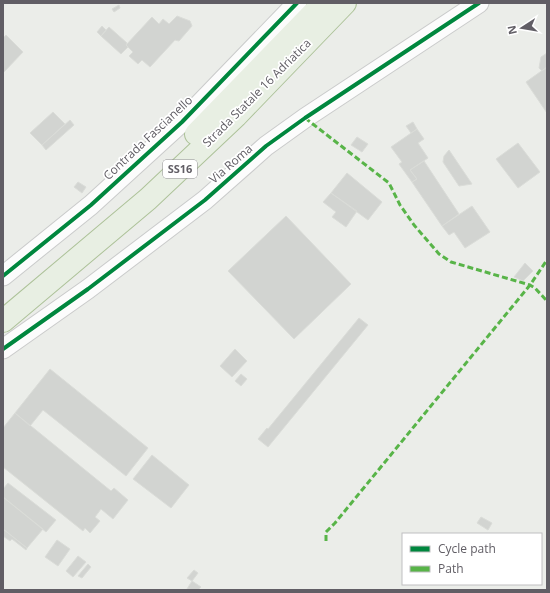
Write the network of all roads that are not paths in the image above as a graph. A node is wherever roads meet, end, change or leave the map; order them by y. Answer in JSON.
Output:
{"nodes":[{"id":1,"x":297,"y":3,"type":"edge"},
{"id":2,"x":323,"y":3,"type":"edge"},
{"id":3,"x":345,"y":3,"type":"edge"},
{"id":4,"x":479,"y":3,"type":"edge"},
{"id":5,"x":3,"y":276,"type":"edge"},
{"id":6,"x":3,"y":303,"type":"edge"},
{"id":7,"x":3,"y":321,"type":"edge"},
{"id":8,"x":3,"y":350,"type":"edge"}],
"edges":[{"from":1,"to":5,"type":"street","name":"Contrada Fascianello"},
{"from":2,"to":6,"type":"highway","name":"Strada Statale 16 Adriatica","number":"SS16"},
{"from":3,"to":7,"type":"highway","name":"Strada Statale 16 Adriatica","number":"SS16"},
{"from":4,"to":8,"type":"street","name":"Via Roma"}]}
